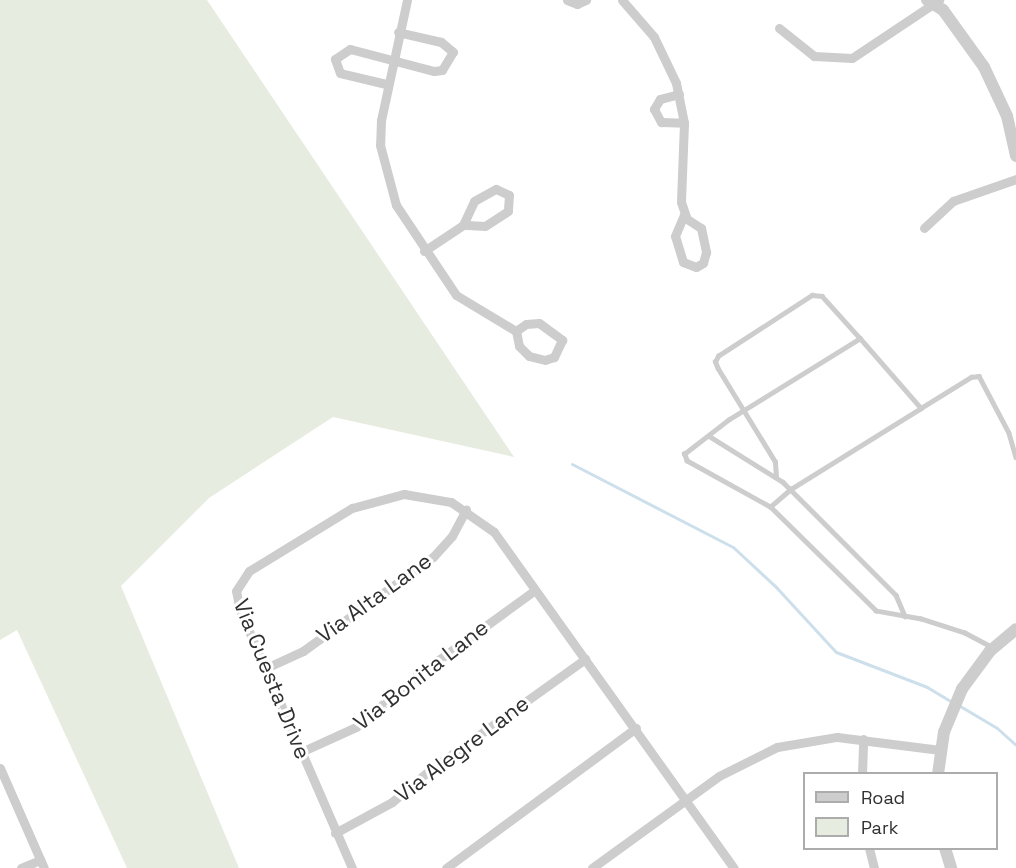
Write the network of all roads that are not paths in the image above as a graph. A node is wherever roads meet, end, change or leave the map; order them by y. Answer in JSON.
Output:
{"nodes":[{"id":1,"x":406,"y":0,"type":"edge"},
{"id":2,"x":567,"y":0,"type":"edge"},
{"id":3,"x":586,"y":0,"type":"edge"},
{"id":4,"x":621,"y":0,"type":"edge"},
{"id":5,"x":933,"y":1,"type":"edge"},
{"id":6,"x":779,"y":28,"type":"dead end"},
{"id":7,"x":398,"y":32,"type":"junction"},
{"id":8,"x":392,"y":60,"type":"junction"},
{"id":9,"x":386,"y":84,"type":"junction"},
{"id":10,"x":679,"y":94,"type":"junction"},
{"id":11,"x":1012,"y":120,"type":"edge"},
{"id":12,"x":684,"y":123,"type":"junction"},
{"id":13,"x":1016,"y":156,"type":"edge"},
{"id":14,"x":1016,"y":179,"type":"edge"},
{"id":15,"x":684,"y":215,"type":"junction"},
{"id":16,"x":463,"y":225,"type":"junction"},
{"id":17,"x":924,"y":228,"type":"dead end"},
{"id":18,"x":424,"y":251,"type":"junction"},
{"id":19,"x":516,"y":330,"type":"junction"},
{"id":20,"x":860,"y":338,"type":"junction"},
{"id":21,"x":921,"y":408,"type":"junction"},
{"id":22,"x":744,"y":410,"type":"junction"},
{"id":23,"x":708,"y":436,"type":"junction"},
{"id":24,"x":1016,"y":457,"type":"edge"},
{"id":25,"x":776,"y":477,"type":"junction"},
{"id":26,"x":791,"y":489,"type":"junction"},
{"id":27,"x":770,"y":507,"type":"junction"},
{"id":28,"x":466,"y":510,"type":"junction"},
{"id":29,"x":535,"y":590,"type":"junction"},
{"id":30,"x":905,"y":616,"type":"junction"},
{"id":31,"x":1014,"y":633,"type":"edge"},
{"id":32,"x":993,"y":649,"type":"junction"},
{"id":33,"x":585,"y":659,"type":"junction"},
{"id":34,"x":266,"y":668,"type":"junction"},
{"id":35,"x":636,"y":728,"type":"junction"},
{"id":36,"x":863,"y":739,"type":"junction"},
{"id":37,"x":940,"y":750,"type":"junction"},
{"id":38,"x":301,"y":752,"type":"junction"},
{"id":39,"x":0,"y":768,"type":"edge"},
{"id":40,"x":862,"y":772,"type":"edge"},
{"id":41,"x":938,"y":772,"type":"edge"},
{"id":42,"x":686,"y":799,"type":"junction"},
{"id":43,"x":335,"y":832,"type":"junction"},
{"id":44,"x":869,"y":850,"type":"edge"},
{"id":45,"x":945,"y":850,"type":"edge"},
{"id":46,"x":42,"y":864,"type":"edge"},
{"id":47,"x":21,"y":868,"type":"edge"},
{"id":48,"x":352,"y":868,"type":"edge"},
{"id":49,"x":446,"y":868,"type":"edge"},
{"id":50,"x":592,"y":868,"type":"edge"},
{"id":51,"x":734,"y":868,"type":"edge"},
{"id":52,"x":874,"y":868,"type":"edge"},
{"id":53,"x":951,"y":868,"type":"edge"}],
"edges":[{"from":1,"to":7,"type":"street"},
{"from":2,"to":3,"type":"street"},
{"from":4,"to":10,"type":"street"},
{"from":5,"to":6,"type":"street"},
{"from":5,"to":11,"type":"street"},
{"from":7,"to":8,"type":"street"},
{"from":7,"to":8,"type":"street"},
{"from":8,"to":9,"type":"street"},
{"from":8,"to":9,"type":"street"},
{"from":9,"to":18,"type":"street"},
{"from":10,"to":12,"type":"street"},
{"from":10,"to":12,"type":"street"},
{"from":11,"to":13,"type":"street"},
{"from":12,"to":15,"type":"street"},
{"from":14,"to":17,"type":"street"},
{"from":15,"to":15,"type":"street"},
{"from":16,"to":16,"type":"street"},
{"from":16,"to":18,"type":"street"},
{"from":18,"to":19,"type":"street"},
{"from":19,"to":19,"type":"street"},
{"from":20,"to":21,"type":"lane"},
{"from":20,"to":22,"type":"lane"},
{"from":20,"to":22,"type":"lane"},
{"from":21,"to":24,"type":"lane"},
{"from":21,"to":26,"type":"lane"},
{"from":22,"to":23,"type":"lane"},
{"from":22,"to":25,"type":"lane"},
{"from":23,"to":25,"type":"lane"},
{"from":23,"to":27,"type":"lane"},
{"from":25,"to":26,"type":"lane"},
{"from":26,"to":27,"type":"lane"},
{"from":26,"to":30,"type":"lane"},
{"from":27,"to":30,"type":"lane"},
{"from":28,"to":29,"type":"street","name":"Via Cuesta Drive"},
{"from":28,"to":34,"type":"street","name":"Via Alta Lane"},
{"from":28,"to":34,"type":"street","name":"Via Cuesta Drive"},
{"from":29,"to":33,"type":"street","name":"Via Cuesta Drive"},
{"from":29,"to":38,"type":"street","name":"Via Bonita Lane"},
{"from":30,"to":32,"type":"lane"},
{"from":31,"to":32,"type":"street"},
{"from":32,"to":37,"type":"street"},
{"from":33,"to":35,"type":"street","name":"Via Cuesta Drive"},
{"from":33,"to":43,"type":"street","name":"Via Alegre Lane"},
{"from":34,"to":38,"type":"street","name":"Via Cuesta Drive"},
{"from":35,"to":42,"type":"street","name":"Via Cuesta Drive"},
{"from":35,"to":49,"type":"street"},
{"from":36,"to":37,"type":"street"},
{"from":36,"to":40,"type":"street"},
{"from":36,"to":42,"type":"street"},
{"from":37,"to":41,"type":"street"},
{"from":38,"to":43,"type":"street","name":"Via Cuesta Drive"},
{"from":39,"to":46,"type":"street"},
{"from":42,"to":50,"type":"street"},
{"from":42,"to":51,"type":"street","name":"Via Cuesta Drive"},
{"from":43,"to":48,"type":"street","name":"Via Cuesta Drive"},
{"from":44,"to":52,"type":"street"},
{"from":45,"to":53,"type":"street"},
{"from":46,"to":47,"type":"street"}]}
